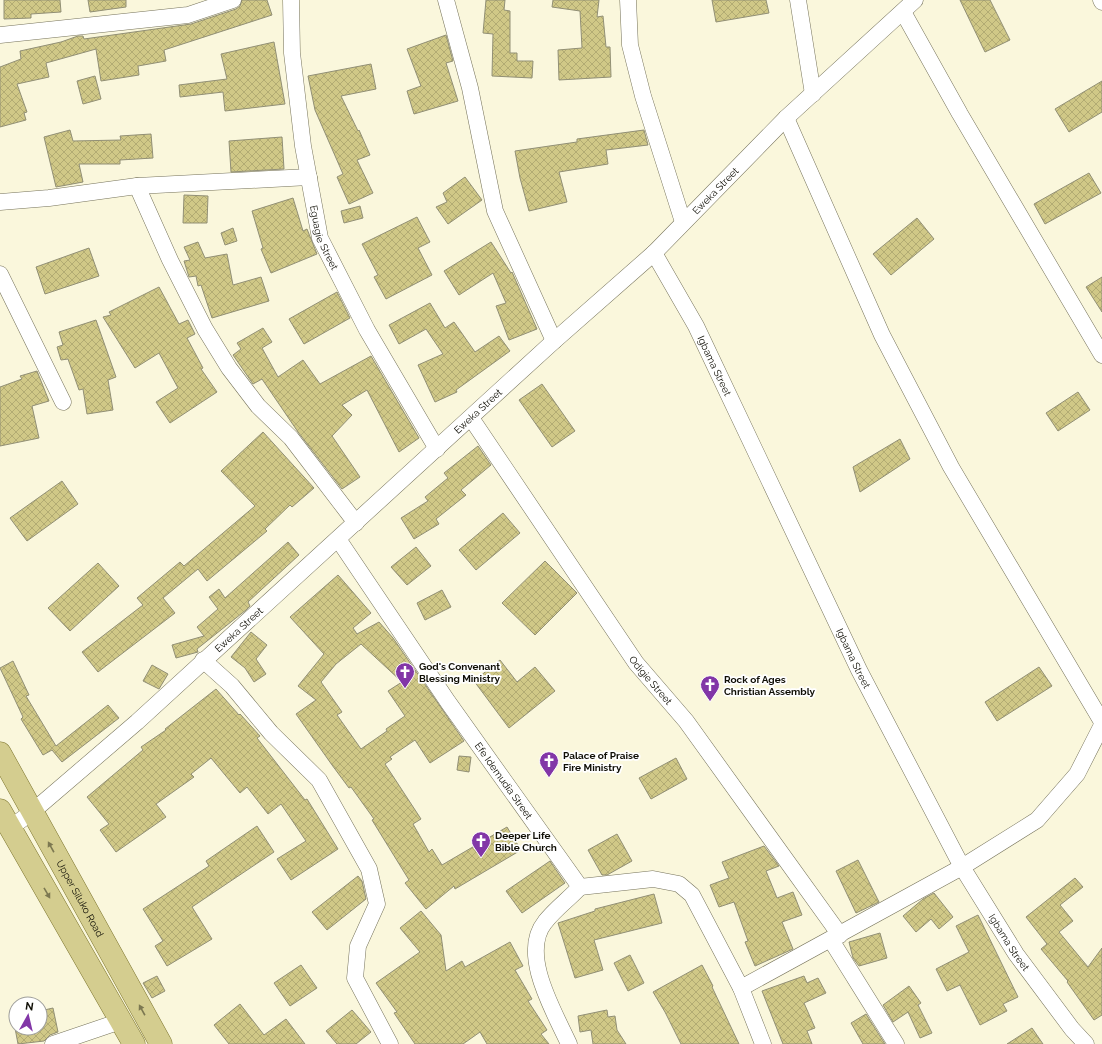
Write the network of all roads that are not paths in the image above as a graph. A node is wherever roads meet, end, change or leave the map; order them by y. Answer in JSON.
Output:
{"nodes":[{"id":1,"x":233,"y":0,"type":"edge"},
{"id":2,"x":291,"y":0,"type":"edge"},
{"id":3,"x":446,"y":0,"type":"edge"},
{"id":4,"x":628,"y":0,"type":"edge"},
{"id":5,"x":798,"y":0,"type":"edge"},
{"id":6,"x":916,"y":0,"type":"edge"},
{"id":7,"x":903,"y":12,"type":"junction"},
{"id":8,"x":0,"y":35,"type":"edge"},
{"id":9,"x":813,"y":94,"type":"junction"},
{"id":10,"x":786,"y":118,"type":"junction"},
{"id":11,"x":309,"y":177,"type":"junction"},
{"id":12,"x":137,"y":186,"type":"junction"},
{"id":13,"x":0,"y":202,"type":"edge"},
{"id":14,"x":683,"y":222,"type":"junction"},
{"id":15,"x":654,"y":252,"type":"junction"},
{"id":16,"x":0,"y":274,"type":"edge"},
{"id":17,"x":554,"y":341,"type":"junction"},
{"id":18,"x":1102,"y":355,"type":"edge"},
{"id":19,"x":63,"y":402,"type":"dead end"},
{"id":20,"x":471,"y":418,"type":"junction"},
{"id":21,"x":437,"y":449,"type":"junction"},
{"id":22,"x":356,"y":523,"type":"junction"},
{"id":23,"x":338,"y":539,"type":"junction"},
{"id":24,"x":203,"y":660,"type":"junction"},
{"id":25,"x":1102,"y":724,"type":"edge"},
{"id":26,"x":0,"y":753,"type":"edge"},
{"id":27,"x":32,"y":812,"type":"junction"},
{"id":28,"x":5,"y":819,"type":"edge"},
{"id":29,"x":962,"y":867,"type":"junction"},
{"id":30,"x":580,"y":887,"type":"junction"},
{"id":31,"x":836,"y":937,"type":"junction"},
{"id":32,"x":741,"y":988,"type":"junction"},
{"id":33,"x":121,"y":1021,"type":"junction"},
{"id":34,"x":53,"y":1044,"type":"edge"},
{"id":35,"x":134,"y":1044,"type":"edge"},
{"id":36,"x":161,"y":1044,"type":"edge"},
{"id":37,"x":390,"y":1044,"type":"edge"},
{"id":38,"x":569,"y":1044,"type":"edge"},
{"id":39,"x":763,"y":1044,"type":"edge"},
{"id":40,"x":896,"y":1044,"type":"edge"},
{"id":41,"x":1086,"y":1044,"type":"edge"}],
"edges":[{"from":1,"to":8,"type":"street"},
{"from":2,"to":11,"type":"street","name":"Eguagie Street"},
{"from":3,"to":17,"type":"street"},
{"from":4,"to":14,"type":"street"},
{"from":5,"to":9,"type":"street"},
{"from":6,"to":7,"type":"street","name":"Eweka Street"},
{"from":7,"to":9,"type":"street","name":"Eweka Street"},
{"from":7,"to":18,"type":"street"},
{"from":9,"to":10,"type":"street","name":"Eweka Street"},
{"from":10,"to":14,"type":"street","name":"Eweka Street"},
{"from":10,"to":25,"type":"street"},
{"from":11,"to":12,"type":"street"},
{"from":11,"to":21,"type":"street","name":"Eguagie Street"},
{"from":12,"to":13,"type":"street"},
{"from":12,"to":22,"type":"street"},
{"from":14,"to":15,"type":"street","name":"Eweka Street"},
{"from":15,"to":17,"type":"street","name":"Eweka Street"},
{"from":15,"to":29,"type":"street","name":"Igbama Street"},
{"from":16,"to":19,"type":"street"},
{"from":17,"to":20,"type":"street","name":"Eweka Street"},
{"from":20,"to":21,"type":"street","name":"Eweka Street"},
{"from":20,"to":31,"type":"street","name":"Odigie Street"},
{"from":21,"to":22,"type":"street","name":"Eweka Street"},
{"from":22,"to":23,"type":"street","name":"Eweka Street"},
{"from":23,"to":24,"type":"street","name":"Eweka Street"},
{"from":23,"to":30,"type":"street","name":"Efe Idemudia Street"},
{"from":24,"to":27,"type":"street","name":"Eweka Street"},
{"from":24,"to":37,"type":"street"},
{"from":25,"to":29,"type":"street"},
{"from":26,"to":27,"type":"main road","name":"Upper Siluko Road"},
{"from":27,"to":28,"type":"street"},
{"from":36,"to":27,"type":"main road","name":"Upper Siluko Road","one_way":true},
{"from":28,"to":33,"type":"main road","one_way":true},
{"from":29,"to":31,"type":"street"},
{"from":29,"to":41,"type":"street","name":"Igbama Street"},
{"from":30,"to":32,"type":"street"},
{"from":30,"to":38,"type":"street"},
{"from":31,"to":32,"type":"street"},
{"from":31,"to":40,"type":"street","name":"Odigie Street"},
{"from":32,"to":39,"type":"street"},
{"from":33,"to":34,"type":"street"},
{"from":33,"to":35,"type":"main road"}]}
